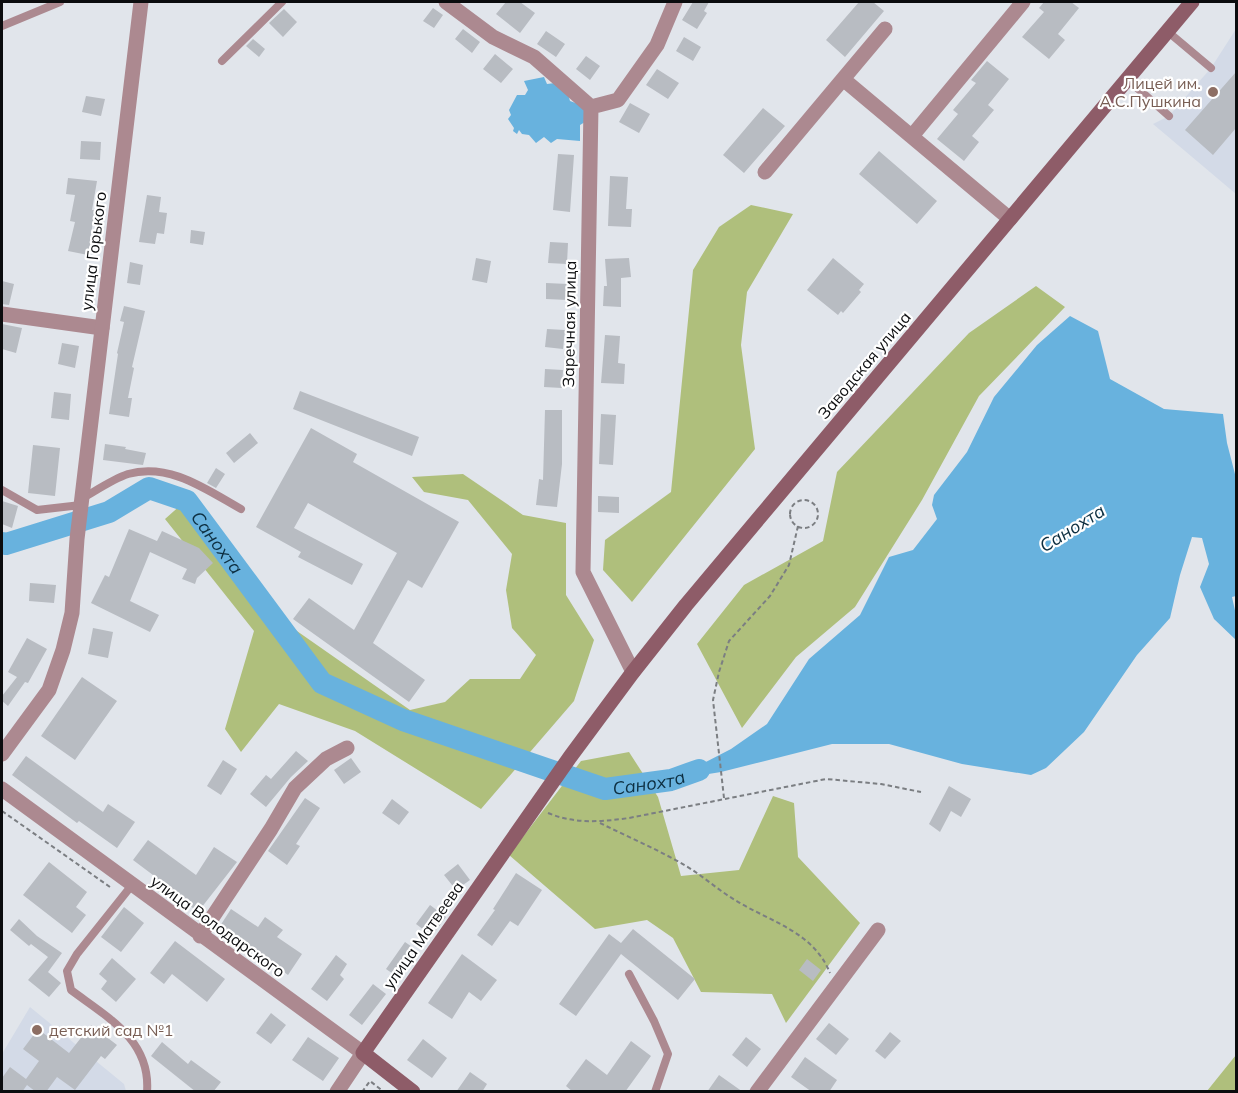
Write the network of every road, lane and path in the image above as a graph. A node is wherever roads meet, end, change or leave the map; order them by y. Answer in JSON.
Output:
{"nodes":[{"id":1,"x":60,"y":2,"type":"edge"},
{"id":2,"x":141,"y":2,"type":"edge"},
{"id":3,"x":282,"y":2,"type":"edge"},
{"id":4,"x":446,"y":2,"type":"edge"},
{"id":5,"x":675,"y":2,"type":"edge"},
{"id":6,"x":1023,"y":2,"type":"edge"},
{"id":7,"x":1192,"y":2,"type":"edge"},
{"id":8,"x":2,"y":26,"type":"edge"},
{"id":9,"x":885,"y":29,"type":"dead end"},
{"id":10,"x":1167,"y":31,"type":"junction"},
{"id":11,"x":222,"y":61,"type":"dead end"},
{"id":12,"x":1210,"y":68,"type":"dead end"},
{"id":13,"x":843,"y":79,"type":"junction"},
{"id":14,"x":1127,"y":79,"type":"junction"},
{"id":15,"x":591,"y":107,"type":"junction"},
{"id":16,"x":1169,"y":116,"type":"dead end"},
{"id":17,"x":912,"y":136,"type":"junction"},
{"id":18,"x":765,"y":172,"type":"dead end"},
{"id":19,"x":1010,"y":219,"type":"junction"},
{"id":20,"x":2,"y":314,"type":"edge"},
{"id":21,"x":102,"y":328,"type":"junction"},
{"id":22,"x":2,"y":490,"type":"edge"},
{"id":23,"x":81,"y":502,"type":"junction"},
{"id":24,"x":241,"y":509,"type":"dead end"},
{"id":25,"x":798,"y":526,"type":"junction"},
{"id":26,"x":633,"y":672,"type":"junction"},
{"id":27,"x":346,"y":748,"type":"dead end"},
{"id":28,"x":2,"y":754,"type":"edge"},
{"id":29,"x":570,"y":757,"type":"joint"},
{"id":30,"x":2,"y":789,"type":"edge"},
{"id":31,"x":921,"y":792,"type":"dead end"},
{"id":32,"x":724,"y":798,"type":"junction"},
{"id":33,"x":536,"y":804,"type":"junction"},
{"id":34,"x":2,"y":811,"type":"edge"},
{"id":35,"x":597,"y":822,"type":"junction"},
{"id":36,"x":127,"y":891,"type":"junction"},
{"id":37,"x":879,"y":930,"type":"dead end"},
{"id":38,"x":200,"y":936,"type":"junction"},
{"id":39,"x":629,"y":974,"type":"dead end"},
{"id":40,"x":836,"y":987,"type":"junction"},
{"id":41,"x":363,"y":1053,"type":"junction"},
{"id":42,"x":147,"y":1092,"type":"edge"},
{"id":43,"x":337,"y":1092,"type":"edge"},
{"id":44,"x":362,"y":1092,"type":"edge"},
{"id":45,"x":384,"y":1092,"type":"edge"},
{"id":46,"x":413,"y":1092,"type":"edge"},
{"id":47,"x":655,"y":1092,"type":"edge"},
{"id":48,"x":757,"y":1092,"type":"edge"}],
"edges":[{"from":1,"to":8,"type":"lane"},
{"from":2,"to":21,"type":"street","name":"улица Горького"},
{"from":3,"to":11,"type":"lane"},
{"from":4,"to":15,"type":"street"},
{"from":5,"to":15,"type":"street"},
{"from":6,"to":17,"type":"street"},
{"from":7,"to":10,"type":"main road","name":"Заводская улица"},
{"from":9,"to":13,"type":"street"},
{"from":10,"to":12,"type":"lane"},
{"from":10,"to":14,"type":"main road","name":"Заводская улица"},
{"from":13,"to":17,"type":"street"},
{"from":13,"to":18,"type":"street"},
{"from":14,"to":16,"type":"lane"},
{"from":14,"to":19,"type":"main road","name":"Заводская улица"},
{"from":15,"to":26,"type":"street","name":"Заречная улица"},
{"from":17,"to":19,"type":"street"},
{"from":19,"to":26,"type":"main road","name":"Заводская улица"},
{"from":20,"to":21,"type":"street"},
{"from":21,"to":23,"type":"street","name":"улица Горького"},
{"from":22,"to":23,"type":"lane"},
{"from":23,"to":24,"type":"lane"},
{"from":23,"to":28,"type":"street","name":"улица Горького"},
{"from":25,"to":25,"type":"path"},
{"from":25,"to":32,"type":"path"},
{"from":26,"to":29,"type":"main road","name":"Заводская улица"},
{"from":27,"to":38,"type":"street"},
{"from":29,"to":33,"type":"main road","name":"улица Матвеева"},
{"from":30,"to":36,"type":"street","name":"улица Володарского"},
{"from":31,"to":32,"type":"path"},
{"from":32,"to":35,"type":"path"},
{"from":33,"to":35,"type":"path"},
{"from":33,"to":41,"type":"main road","name":"улица Матвеева"},
{"from":34,"to":36,"type":"path"},
{"from":35,"to":40,"type":"path"},
{"from":36,"to":38,"type":"street","name":"улица Володарского"},
{"from":36,"to":42,"type":"lane"},
{"from":37,"to":40,"type":"street"},
{"from":38,"to":41,"type":"street","name":"улица Володарского"},
{"from":39,"to":47,"type":"lane"},
{"from":40,"to":48,"type":"street"},
{"from":41,"to":43,"type":"street","name":"улица Матвеева"},
{"from":41,"to":46,"type":"main road","name":"улица Володарского"},
{"from":44,"to":45,"type":"path"}]}
